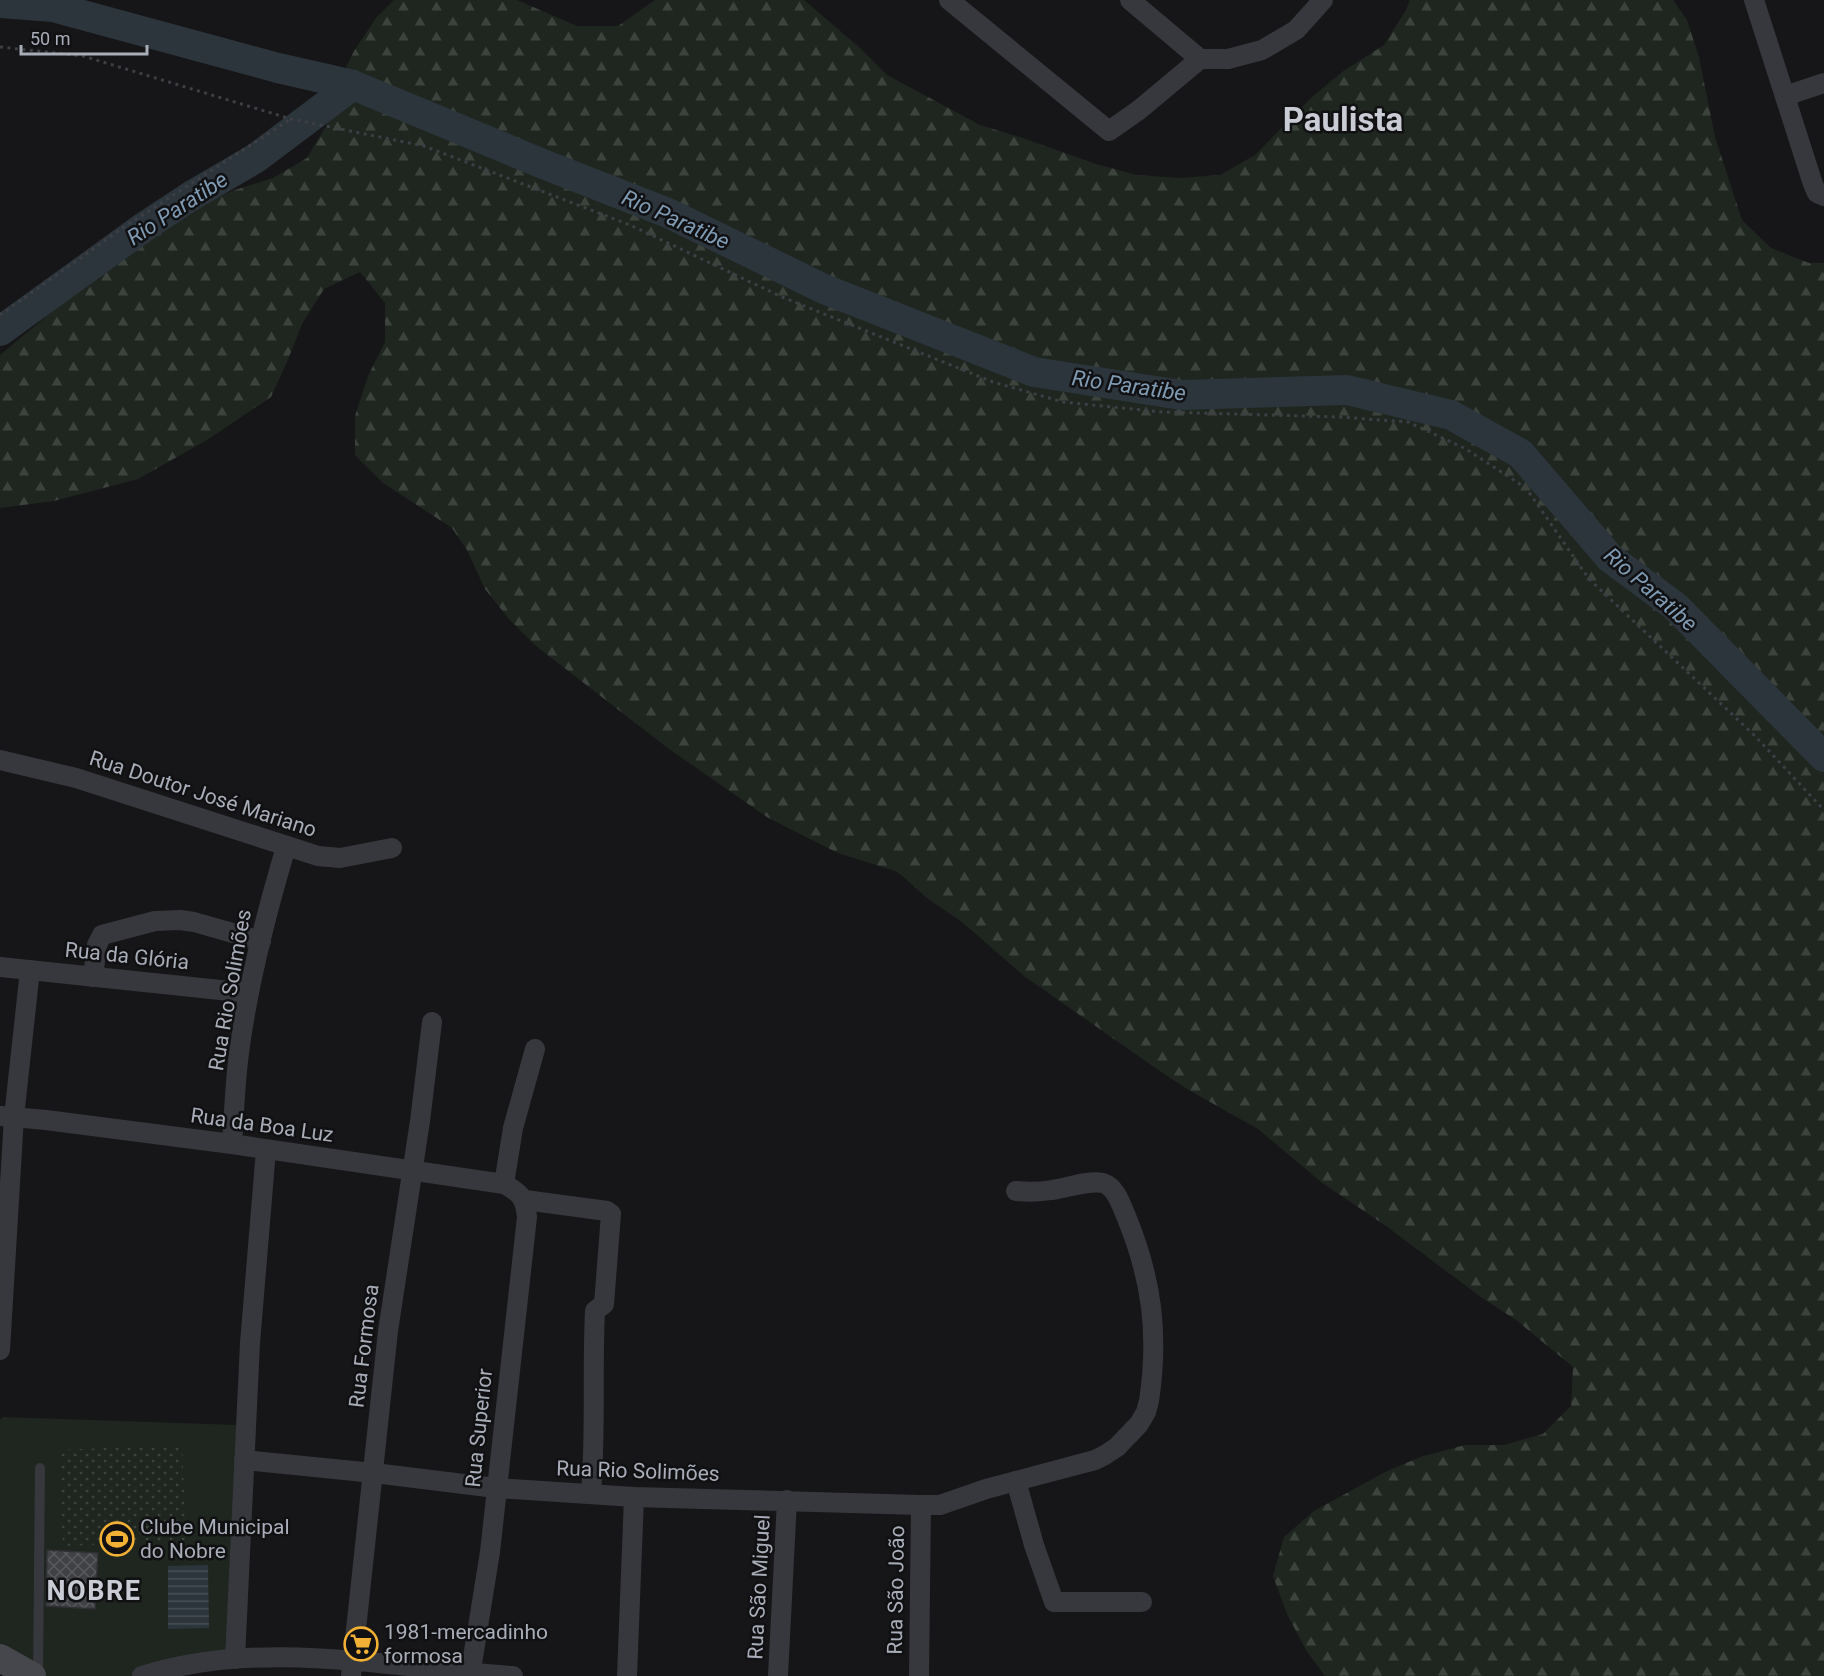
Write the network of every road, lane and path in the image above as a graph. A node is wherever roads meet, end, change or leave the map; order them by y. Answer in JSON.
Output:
{"nodes":[{"id":1,"x":949,"y":0,"type":"edge"},
{"id":2,"x":1130,"y":0,"type":"edge"},
{"id":3,"x":1323,"y":0,"type":"edge"},
{"id":4,"x":1754,"y":0,"type":"edge"},
{"id":5,"x":0,"y":47,"type":"edge"},
{"id":6,"x":1200,"y":59,"type":"junction"},
{"id":7,"x":1824,"y":83,"type":"edge"},
{"id":8,"x":1785,"y":96,"type":"junction"},
{"id":9,"x":291,"y":119,"type":"junction"},
{"id":10,"x":1818,"y":190,"type":"edge"},
{"id":11,"x":0,"y":315,"type":"edge"},
{"id":12,"x":0,"y":760,"type":"edge"},
{"id":13,"x":1824,"y":810,"type":"edge"},
{"id":14,"x":286,"y":848,"type":"junction"},
{"id":15,"x":392,"y":848,"type":"dead end"},
{"id":16,"x":261,"y":940,"type":"junction"},
{"id":17,"x":0,"y":967,"type":"edge"},
{"id":18,"x":30,"y":970,"type":"junction"},
{"id":19,"x":93,"y":977,"type":"junction"},
{"id":20,"x":249,"y":993,"type":"junction"},
{"id":21,"x":432,"y":1022,"type":"dead end"},
{"id":22,"x":535,"y":1049,"type":"dead end"},
{"id":23,"x":7,"y":1116,"type":"edge"},
{"id":24,"x":232,"y":1144,"type":"junction"},
{"id":25,"x":266,"y":1150,"type":"junction"},
{"id":26,"x":413,"y":1171,"type":"junction"},
{"id":27,"x":514,"y":1191,"type":"junction"},
{"id":28,"x":1016,"y":1191,"type":"dead end"},
{"id":29,"x":0,"y":1350,"type":"edge"},
{"id":30,"x":244,"y":1460,"type":"junction"},
{"id":31,"x":40,"y":1468,"type":"dead end"},
{"id":32,"x":374,"y":1473,"type":"junction"},
{"id":33,"x":1022,"y":1479,"type":"junction"},
{"id":34,"x":496,"y":1488,"type":"junction"},
{"id":35,"x":591,"y":1494,"type":"junction"},
{"id":36,"x":634,"y":1497,"type":"junction"},
{"id":37,"x":787,"y":1500,"type":"junction"},
{"id":38,"x":921,"y":1506,"type":"junction"},
{"id":39,"x":1142,"y":1602,"type":"dead end"},
{"id":40,"x":0,"y":1658,"type":"edge"},
{"id":41,"x":235,"y":1659,"type":"junction"},
{"id":42,"x":352,"y":1668,"type":"edge"},
{"id":43,"x":470,"y":1675,"type":"edge"},
{"id":44,"x":32,"y":1676,"type":"edge"},
{"id":45,"x":38,"y":1676,"type":"edge"},
{"id":46,"x":142,"y":1676,"type":"edge"},
{"id":47,"x":513,"y":1676,"type":"edge"},
{"id":48,"x":627,"y":1676,"type":"edge"},
{"id":49,"x":778,"y":1676,"type":"edge"},
{"id":50,"x":919,"y":1676,"type":"edge"}],
"edges":[{"from":1,"to":6,"type":"street"},
{"from":2,"to":6,"type":"street"},
{"from":3,"to":6,"type":"street"},
{"from":4,"to":8,"type":"street"},
{"from":5,"to":9,"type":"path"},
{"from":7,"to":8,"type":"street"},
{"from":8,"to":10,"type":"street"},
{"from":9,"to":11,"type":"path"},
{"from":9,"to":13,"type":"path"},
{"from":12,"to":14,"type":"street","name":"Rua Doutor José Mariano"},
{"from":14,"to":15,"type":"street","name":"Rua Doutor José Mariano"},
{"from":14,"to":16,"type":"street","name":"Rua Rio Solimões"},
{"from":16,"to":19,"type":"street"},
{"from":16,"to":20,"type":"street","name":"Rua Rio Solimões"},
{"from":17,"to":18,"type":"street","name":"Rua da Glória"},
{"from":18,"to":19,"type":"street","name":"Rua da Glória"},
{"from":18,"to":23,"type":"street"},
{"from":19,"to":20,"type":"street","name":"Rua da Glória"},
{"from":20,"to":24,"type":"street","name":"Rua Rio Solimões"},
{"from":21,"to":26,"type":"street","name":"Rua Formosa"},
{"from":22,"to":27,"type":"street","name":"Rua Superior"},
{"from":23,"to":24,"type":"street","name":"Rua da Boa Luz"},
{"from":23,"to":29,"type":"street"},
{"from":24,"to":25,"type":"street","name":"Rua da Boa Luz"},
{"from":25,"to":26,"type":"street","name":"Rua da Boa Luz"},
{"from":25,"to":30,"type":"street"},
{"from":26,"to":27,"type":"street","name":"Rua da Boa Luz"},
{"from":26,"to":32,"type":"street","name":"Rua Formosa"},
{"from":27,"to":34,"type":"street","name":"Rua Superior"},
{"from":27,"to":35,"type":"street","name":"Rua da Boa Luz"},
{"from":28,"to":33,"type":"street","name":"Rua Rio Solimões"},
{"from":30,"to":32,"type":"street","name":"Rua Rio Solimões"},
{"from":30,"to":41,"type":"street"},
{"from":31,"to":45,"type":"lane"},
{"from":32,"to":34,"type":"street","name":"Rua Rio Solimões"},
{"from":32,"to":42,"type":"street","name":"Rua Formosa"},
{"from":33,"to":38,"type":"street","name":"Rua Rio Solimões"},
{"from":33,"to":39,"type":"street"},
{"from":34,"to":35,"type":"street","name":"Rua Rio Solimões"},
{"from":34,"to":43,"type":"street","name":"Rua Superior"},
{"from":35,"to":36,"type":"street","name":"Rua Rio Solimões"},
{"from":36,"to":37,"type":"street","name":"Rua Rio Solimões"},
{"from":36,"to":48,"type":"street"},
{"from":37,"to":38,"type":"street","name":"Rua Rio Solimões"},
{"from":37,"to":49,"type":"street","name":"Rua São Miguel"},
{"from":38,"to":50,"type":"street","name":"Rua São João"},
{"from":40,"to":44,"type":"main road"},
{"from":41,"to":42,"type":"street"},
{"from":41,"to":46,"type":"street"},
{"from":42,"to":43,"type":"street"},
{"from":43,"to":47,"type":"street"}]}
